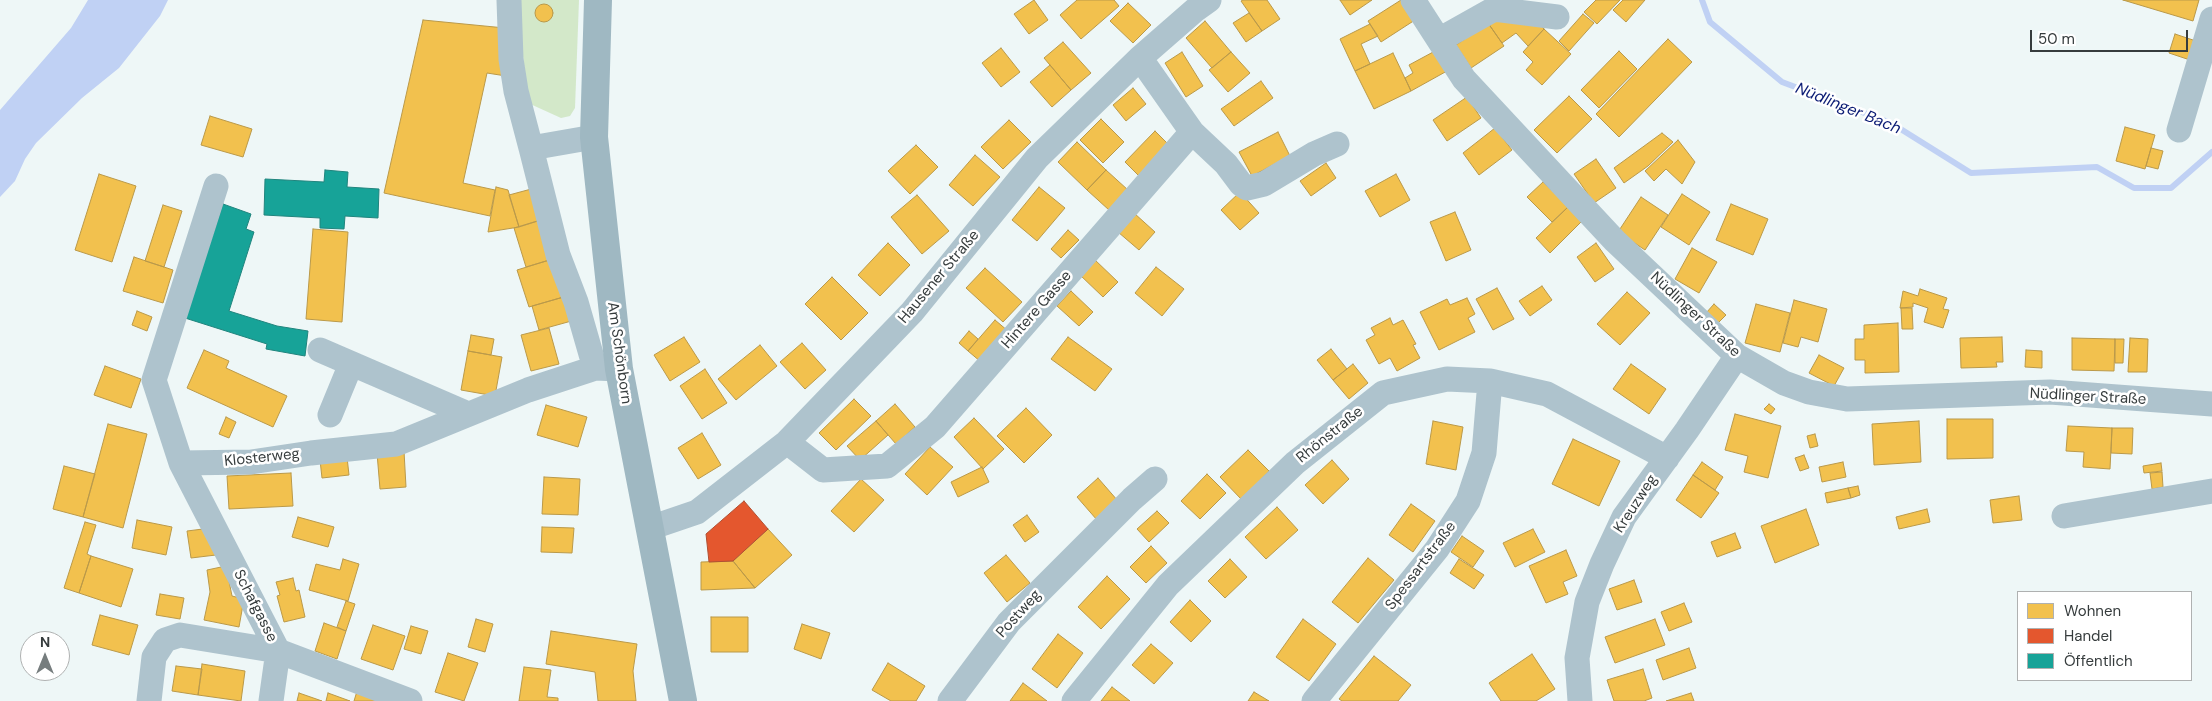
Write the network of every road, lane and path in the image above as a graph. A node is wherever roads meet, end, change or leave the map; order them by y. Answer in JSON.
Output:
{"nodes":[{"id":1,"x":509,"y":0,"type":"edge"},
{"id":2,"x":598,"y":0,"type":"edge"},
{"id":3,"x":1209,"y":0,"type":"edge"},
{"id":4,"x":1413,"y":0,"type":"edge"},
{"id":5,"x":1557,"y":18,"type":"dead end"},
{"id":6,"x":2212,"y":19,"type":"edge"},
{"id":7,"x":1439,"y":40,"type":"junction"},
{"id":8,"x":1140,"y":58,"type":"junction"},
{"id":9,"x":2179,"y":130,"type":"dead end"},
{"id":10,"x":1192,"y":132,"type":"junction"},
{"id":11,"x":594,"y":137,"type":"junction"},
{"id":12,"x":1337,"y":144,"type":"dead end"},
{"id":13,"x":531,"y":148,"type":"junction"},
{"id":14,"x":216,"y":186,"type":"dead end"},
{"id":15,"x":320,"y":350,"type":"dead end"},
{"id":16,"x":1737,"y":356,"type":"junction"},
{"id":17,"x":351,"y":364,"type":"junction"},
{"id":18,"x":607,"y":368,"type":"junction"},
{"id":19,"x":1490,"y":381,"type":"junction"},
{"id":20,"x":2212,"y":404,"type":"edge"},
{"id":21,"x":468,"y":414,"type":"junction"},
{"id":22,"x":330,"y":415,"type":"dead end"},
{"id":23,"x":787,"y":442,"type":"junction"},
{"id":24,"x":1667,"y":458,"type":"junction"},
{"id":25,"x":181,"y":463,"type":"junction"},
{"id":26,"x":1154,"y":479,"type":"dead end"},
{"id":27,"x":2212,"y":491,"type":"edge"},
{"id":28,"x":2064,"y":516,"type":"dead end"},
{"id":29,"x":650,"y":528,"type":"junction"},
{"id":30,"x":278,"y":651,"type":"junction"},
{"id":31,"x":149,"y":701,"type":"edge"},
{"id":32,"x":271,"y":701,"type":"edge"},
{"id":33,"x":410,"y":701,"type":"edge"},
{"id":34,"x":683,"y":701,"type":"edge"},
{"id":35,"x":950,"y":701,"type":"edge"},
{"id":36,"x":1074,"y":701,"type":"edge"},
{"id":37,"x":1314,"y":701,"type":"edge"},
{"id":38,"x":1580,"y":701,"type":"edge"}],
"edges":[{"from":1,"to":13,"type":"street"},
{"from":2,"to":11,"type":"main road","name":"Am Schönborn"},
{"from":3,"to":8,"type":"street","name":"Hausener Straße"},
{"from":4,"to":7,"type":"street","name":"Nüdlinger Straße"},
{"from":5,"to":7,"type":"street"},
{"from":6,"to":9,"type":"street"},
{"from":7,"to":16,"type":"street","name":"Nüdlinger Straße"},
{"from":8,"to":10,"type":"street"},
{"from":8,"to":23,"type":"street","name":"Hausener Straße"},
{"from":10,"to":12,"type":"street"},
{"from":10,"to":23,"type":"street","name":"Hintere Gasse"},
{"from":11,"to":13,"type":"street"},
{"from":11,"to":18,"type":"main road","name":"Am Schönborn"},
{"from":13,"to":18,"type":"street"},
{"from":14,"to":25,"type":"street"},
{"from":15,"to":17,"type":"street"},
{"from":16,"to":20,"type":"street","name":"Nüdlinger Straße"},
{"from":16,"to":24,"type":"street","name":"Kreuzweg"},
{"from":17,"to":21,"type":"street"},
{"from":17,"to":22,"type":"street"},
{"from":18,"to":21,"type":"street","name":"Klosterweg"},
{"from":18,"to":29,"type":"main road","name":"Am Schönborn"},
{"from":19,"to":24,"type":"street","name":"Rhönstraße"},
{"from":19,"to":36,"type":"street","name":"Rhönstraße"},
{"from":19,"to":37,"type":"street","name":"Spessartstraße"},
{"from":21,"to":25,"type":"street","name":"Klosterweg"},
{"from":23,"to":29,"type":"street","name":"Hausener Straße"},
{"from":24,"to":38,"type":"street","name":"Kreuzweg"},
{"from":25,"to":30,"type":"street","name":"Schafgasse"},
{"from":26,"to":35,"type":"street","name":"Postweg"},
{"from":27,"to":28,"type":"street"},
{"from":29,"to":34,"type":"main road","name":"Am Schönborn"},
{"from":30,"to":31,"type":"street"},
{"from":30,"to":32,"type":"street"},
{"from":30,"to":33,"type":"street","name":"Schafgasse"}]}
